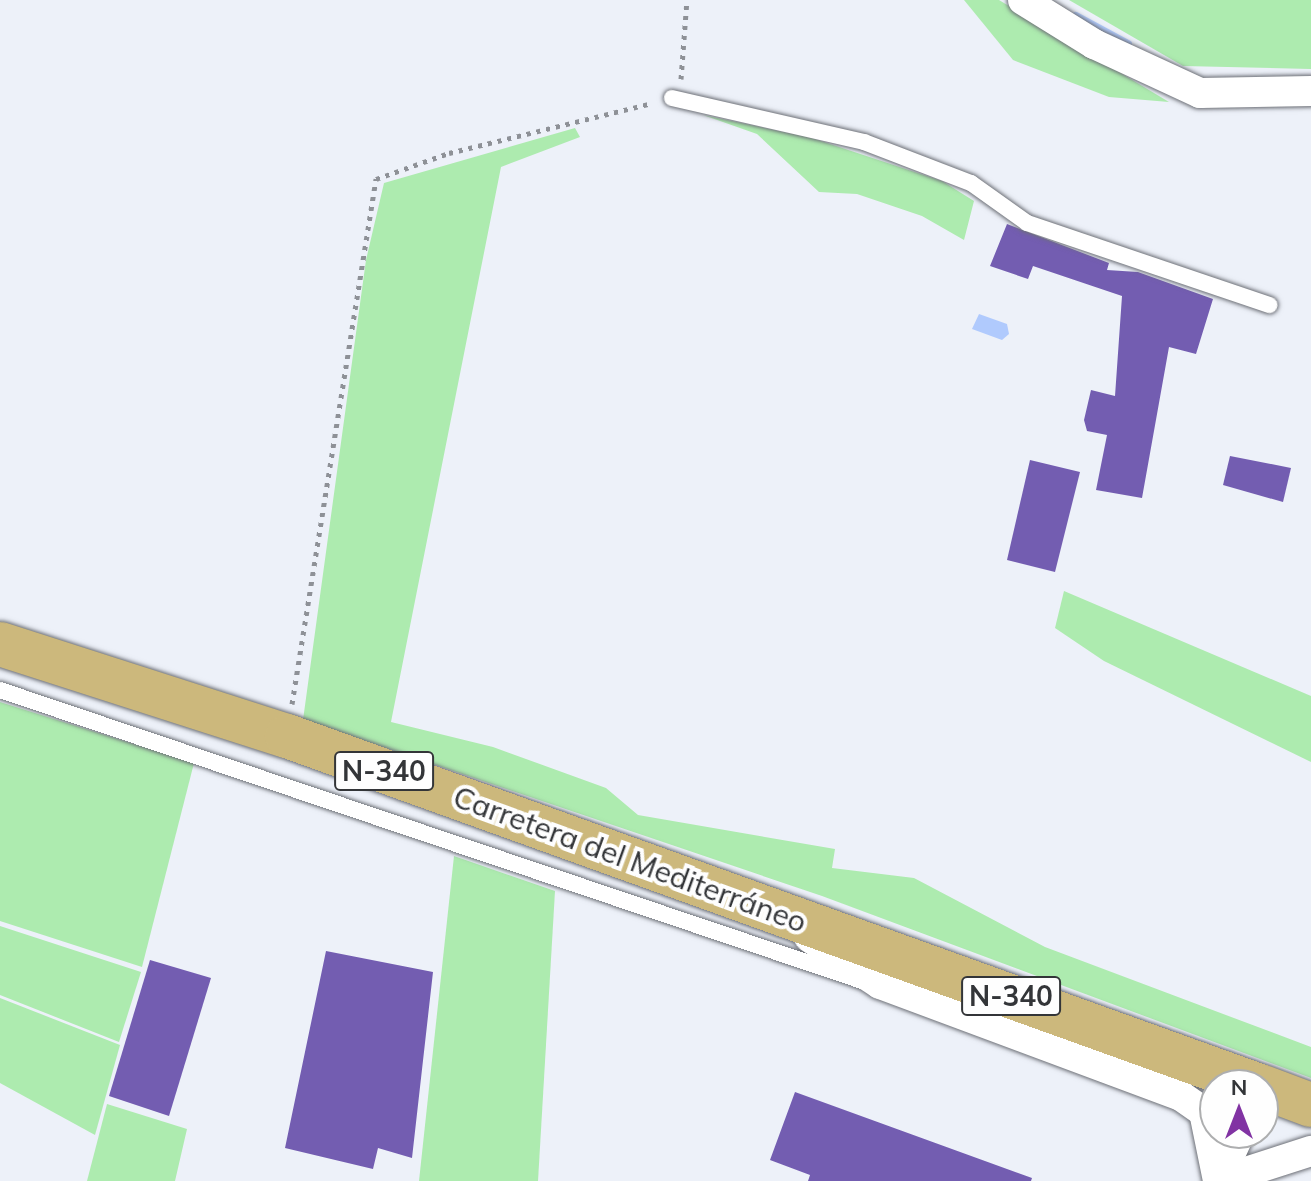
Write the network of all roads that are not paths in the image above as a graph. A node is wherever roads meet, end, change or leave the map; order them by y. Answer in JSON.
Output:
{"nodes":[{"id":1,"x":1023,"y":0,"type":"edge"},
{"id":2,"x":1311,"y":91,"type":"edge"},
{"id":3,"x":672,"y":98,"type":"road end"},
{"id":4,"x":1269,"y":305,"type":"dead end"},
{"id":5,"x":0,"y":644,"type":"edge"},
{"id":6,"x":0,"y":690,"type":"edge"},
{"id":7,"x":764,"y":907,"type":"junction"},
{"id":8,"x":880,"y":984,"type":"junction"},
{"id":9,"x":1213,"y":1069,"type":"edge"},
{"id":10,"x":1279,"y":1093,"type":"edge"},
{"id":11,"x":1311,"y":1105,"type":"edge"},
{"id":12,"x":1233,"y":1149,"type":"edge"},
{"id":13,"x":1311,"y":1151,"type":"edge"},
{"id":14,"x":1218,"y":1181,"type":"edge"}],
"edges":[{"from":1,"to":2,"type":"street"},
{"from":3,"to":4,"type":"lane"},
{"from":5,"to":7,"type":"highway","name":"Carretera del Mediterráneo","number":"N-340"},
{"from":6,"to":8,"type":"lane"},
{"from":7,"to":8,"type":"street"},
{"from":7,"to":9,"type":"highway","name":"Carretera del Mediterráneo","number":"N-340"},
{"from":8,"to":14,"type":"street"},
{"from":10,"to":11,"type":"highway"},
{"from":12,"to":14,"type":"street"},
{"from":13,"to":14,"type":"street"}]}
